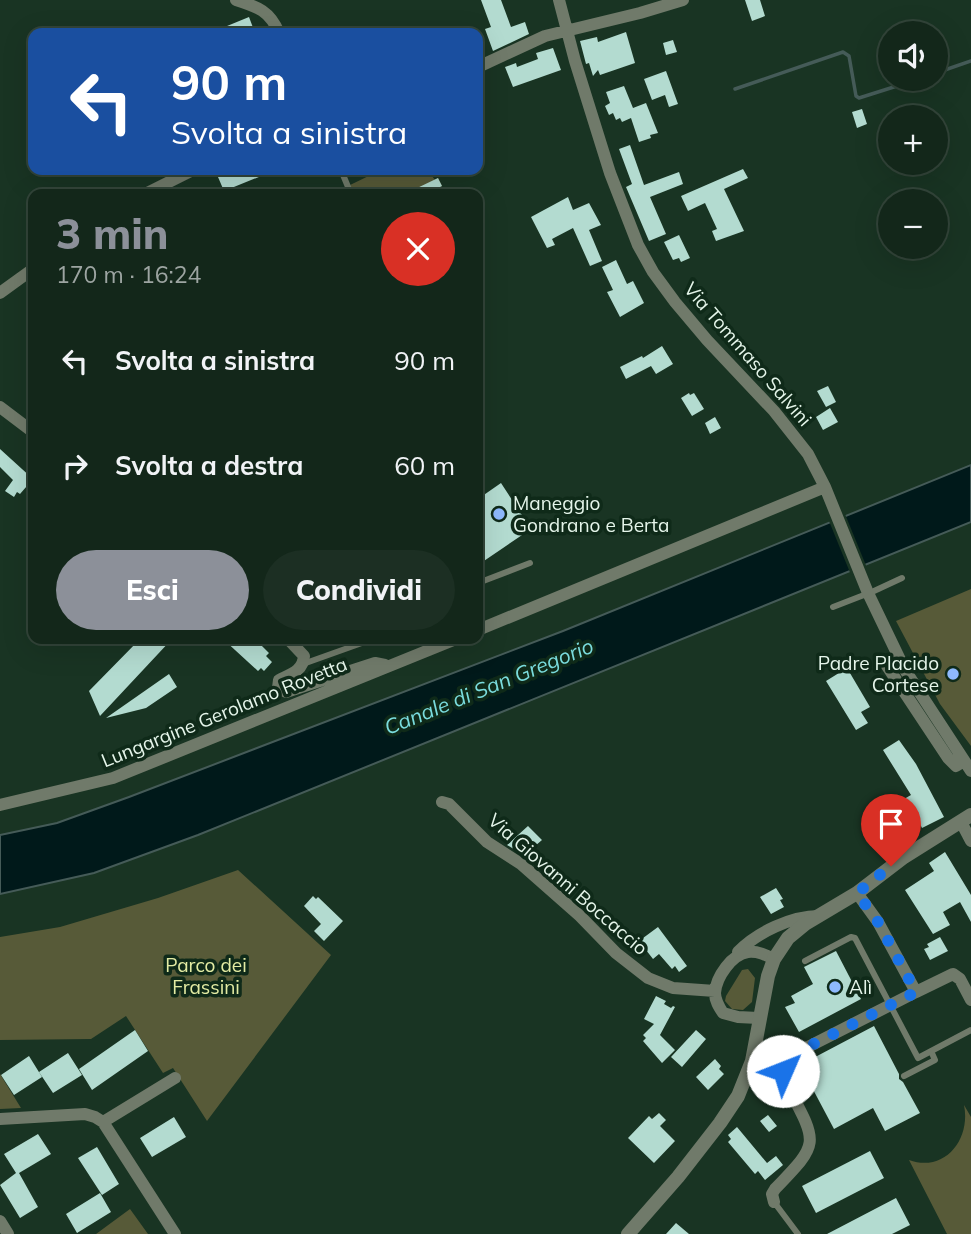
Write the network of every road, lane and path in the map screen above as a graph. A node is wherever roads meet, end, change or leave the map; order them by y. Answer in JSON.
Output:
{"nodes":[{"id":1,"x":236,"y":0,"type":"edge"},
{"id":2,"x":559,"y":0,"type":"edge"},
{"id":3,"x":683,"y":0,"type":"edge"},
{"id":4,"x":277,"y":28,"type":"edge"},
{"id":5,"x":568,"y":30,"type":"junction"},
{"id":6,"x":483,"y":65,"type":"edge"},
{"id":7,"x":183,"y":175,"type":"edge"},
{"id":8,"x":155,"y":189,"type":"edge"},
{"id":9,"x":28,"y":273,"type":"edge"},
{"id":10,"x":0,"y":293,"type":"edge"},
{"id":11,"x":0,"y":407,"type":"edge"},
{"id":12,"x":28,"y":428,"type":"edge"},
{"id":13,"x":826,"y":491,"type":"junction"},
{"id":14,"x":530,"y":563,"type":"dead end"},
{"id":15,"x":902,"y":578,"type":"dead end"},
{"id":16,"x":483,"y":581,"type":"edge"},
{"id":17,"x":867,"y":590,"type":"junction"},
{"id":18,"x":833,"y":607,"type":"dead end"},
{"id":19,"x":483,"y":628,"type":"edge"},
{"id":20,"x":293,"y":644,"type":"edge"},
{"id":21,"x":359,"y":644,"type":"edge"},
{"id":22,"x":444,"y":644,"type":"edge"},
{"id":23,"x":885,"y":663,"type":"dead end"},
{"id":24,"x":303,"y":664,"type":"junction"},
{"id":25,"x":390,"y":666,"type":"junction"},
{"id":26,"x":968,"y":766,"type":"edge"},
{"id":27,"x":442,"y":802,"type":"dead end"},
{"id":28,"x":0,"y":805,"type":"edge"},
{"id":29,"x":966,"y":819,"type":"edge"},
{"id":30,"x":971,"y":841,"type":"edge"},
{"id":31,"x":857,"y":893,"type":"junction"},
{"id":32,"x":819,"y":916,"type":"junction"},
{"id":33,"x":774,"y":959,"type":"junction"},
{"id":34,"x":732,"y":961,"type":"junction"},
{"id":35,"x":805,"y":961,"type":"dead end"},
{"id":36,"x":715,"y":991,"type":"junction"},
{"id":37,"x":916,"y":992,"type":"junction"},
{"id":38,"x":971,"y":1000,"type":"edge"},
{"id":39,"x":890,"y":1005,"type":"junction"},
{"id":40,"x":758,"y":1018,"type":"junction"},
{"id":41,"x":971,"y":1030,"type":"edge"},
{"id":42,"x":931,"y":1051,"type":"junction"},
{"id":43,"x":904,"y":1076,"type":"dead end"},
{"id":44,"x":175,"y":1078,"type":"dead end"},
{"id":45,"x":0,"y":1119,"type":"edge"},
{"id":46,"x":103,"y":1122,"type":"junction"},
{"id":47,"x":774,"y":1202,"type":"joint"},
{"id":48,"x":0,"y":1221,"type":"edge"},
{"id":49,"x":8,"y":1234,"type":"edge"},
{"id":50,"x":175,"y":1234,"type":"edge"},
{"id":51,"x":628,"y":1234,"type":"edge"},
{"id":52,"x":798,"y":1234,"type":"edge"}],
"edges":[{"from":1,"to":4,"type":"street"},
{"from":2,"to":5,"type":"street","name":"Via Tommaso Salvini"},
{"from":3,"to":5,"type":"street"},
{"from":5,"to":6,"type":"street"},
{"from":5,"to":13,"type":"street","name":"Via Tommaso Salvini"},
{"from":7,"to":8,"type":"street"},
{"from":9,"to":10,"type":"street"},
{"from":11,"to":12,"type":"street"},
{"from":13,"to":17,"type":"street","name":"Via Tommaso Salvini"},
{"from":13,"to":19,"type":"street"},
{"from":14,"to":16,"type":"lane"},
{"from":15,"to":17,"type":"lane"},
{"from":17,"to":18,"type":"lane"},
{"from":17,"to":26,"type":"street"},
{"from":20,"to":24,"type":"street"},
{"from":21,"to":24,"type":"lane"},
{"from":22,"to":25,"type":"street","name":"Lungargine Gerolamo Rovetta"},
{"from":23,"to":26,"type":"street"},
{"from":24,"to":25,"type":"street"},
{"from":25,"to":28,"type":"street","name":"Lungargine Gerolamo Rovetta"},
{"from":27,"to":36,"type":"street","name":"Via Giovanni Boccaccio"},
{"from":29,"to":30,"type":"street"},
{"from":29,"to":31,"type":"street"},
{"from":31,"to":32,"type":"street"},
{"from":31,"to":37,"type":"street"},
{"from":32,"to":33,"type":"street"},
{"from":32,"to":34,"type":"street"},
{"from":33,"to":34,"type":"street"},
{"from":33,"to":40,"type":"street"},
{"from":34,"to":36,"type":"street"},
{"from":35,"to":39,"type":"lane"},
{"from":36,"to":40,"type":"street"},
{"from":37,"to":38,"type":"street"},
{"from":37,"to":39,"type":"street"},
{"from":39,"to":42,"type":"lane"},
{"from":39,"to":47,"type":"street"},
{"from":40,"to":51,"type":"street"},
{"from":41,"to":42,"type":"lane"},
{"from":42,"to":43,"type":"lane"},
{"from":44,"to":46,"type":"street"},
{"from":45,"to":46,"type":"street"},
{"from":46,"to":50,"type":"street"},
{"from":47,"to":52,"type":"lane"},
{"from":48,"to":49,"type":"street"}]}
